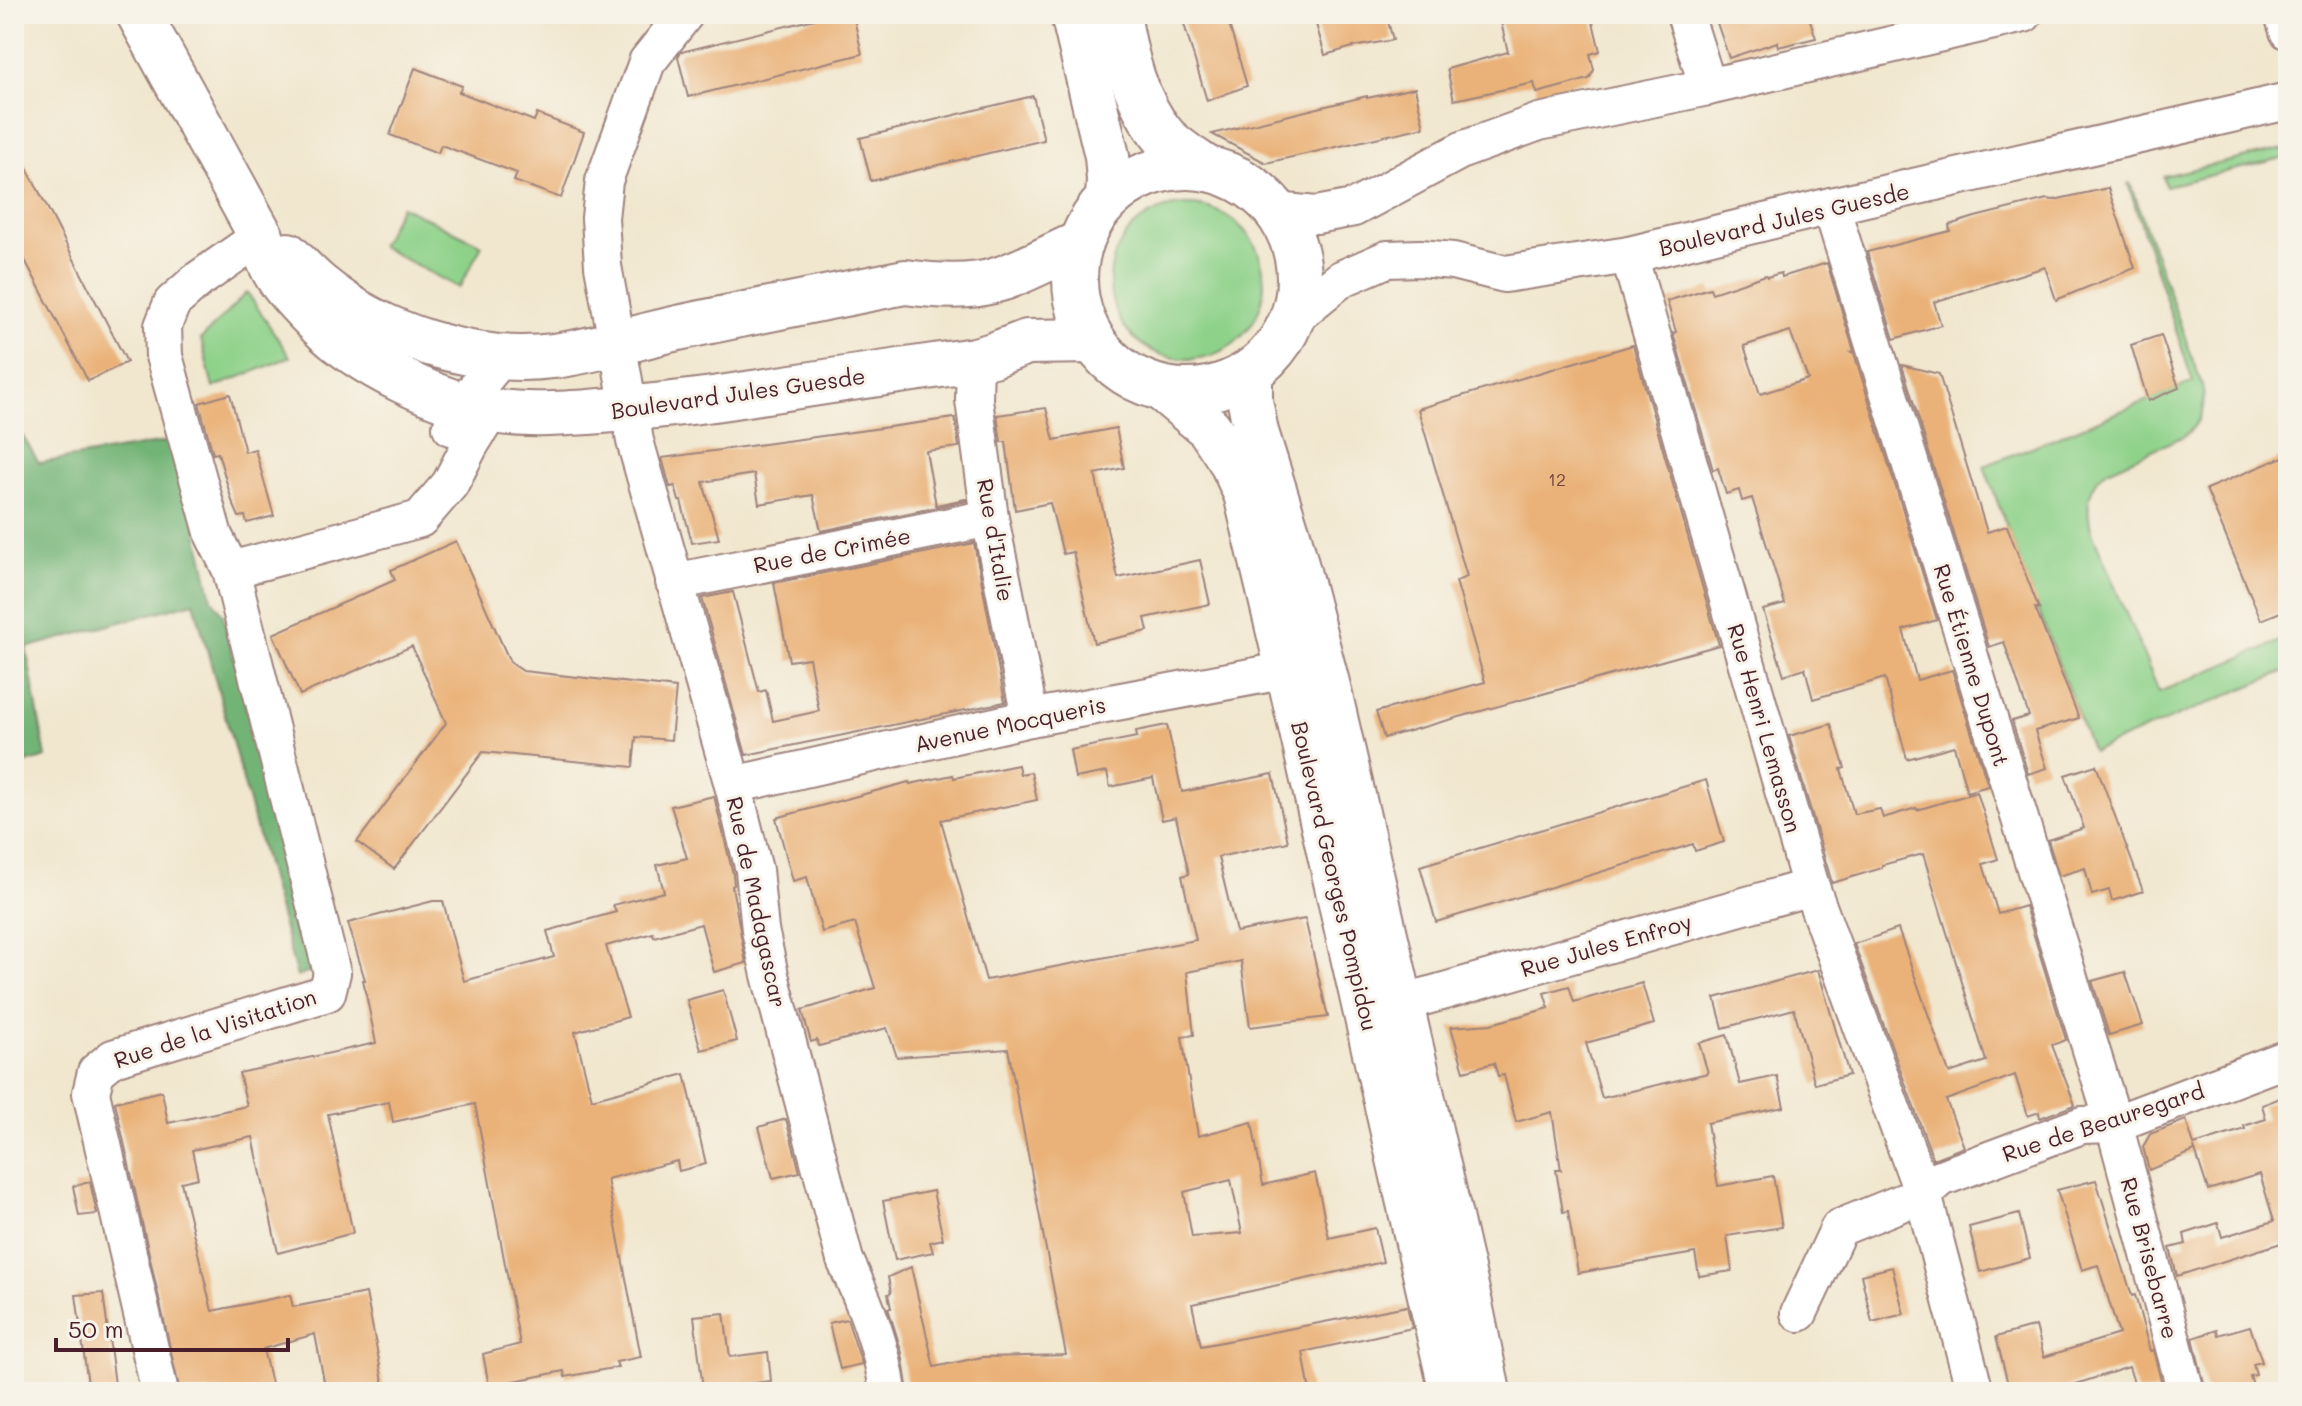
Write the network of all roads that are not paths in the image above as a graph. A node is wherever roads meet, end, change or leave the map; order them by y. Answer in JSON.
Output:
{"nodes":[{"id":1,"x":139,"y":14,"type":"edge"},
{"id":2,"x":685,"y":14,"type":"edge"},
{"id":3,"x":1073,"y":14,"type":"edge"},
{"id":4,"x":1118,"y":14,"type":"edge"},
{"id":5,"x":1685,"y":14,"type":"edge"},
{"id":6,"x":2024,"y":14,"type":"edge"},
{"id":7,"x":2283,"y":14,"type":"edge"},
{"id":8,"x":2288,"y":31,"type":"edge"},
{"id":9,"x":1708,"y":87,"type":"junction"},
{"id":10,"x":2288,"y":101,"type":"edge"},
{"id":11,"x":1207,"y":169,"type":"junction"},
{"id":12,"x":1108,"y":199,"type":"junction"},
{"id":13,"x":1831,"y":206,"type":"junction"},
{"id":14,"x":1276,"y":211,"type":"junction"},
{"id":15,"x":261,"y":236,"type":"junction"},
{"id":16,"x":1081,"y":243,"type":"junction"},
{"id":17,"x":1629,"y":255,"type":"junction"},
{"id":18,"x":1292,"y":319,"type":"junction"},
{"id":19,"x":1093,"y":341,"type":"junction"},
{"id":20,"x":617,"y":344,"type":"junction"},
{"id":21,"x":502,"y":357,"type":"junction"},
{"id":22,"x":975,"y":360,"type":"junction"},
{"id":23,"x":1250,"y":372,"type":"junction"},
{"id":24,"x":1162,"y":389,"type":"junction"},
{"id":25,"x":476,"y":408,"type":"junction"},
{"id":26,"x":629,"y":409,"type":"junction"},
{"id":27,"x":990,"y":518,"type":"junction"},
{"id":28,"x":231,"y":570,"type":"junction"},
{"id":29,"x":674,"y":582,"type":"junction"},
{"id":30,"x":1288,"y":670,"type":"junction"},
{"id":31,"x":1030,"y":718,"type":"junction"},
{"id":32,"x":733,"y":785,"type":"junction"},
{"id":33,"x":1811,"y":887,"type":"junction"},
{"id":34,"x":1402,"y":1003,"type":"junction"},
{"id":35,"x":2288,"y":1058,"type":"edge"},
{"id":36,"x":2114,"y":1124,"type":"junction"},
{"id":37,"x":1923,"y":1194,"type":"junction"},
{"id":38,"x":1799,"y":1313,"type":"dead end"},
{"id":39,"x":160,"y":1392,"type":"edge"},
{"id":40,"x":888,"y":1392,"type":"edge"},
{"id":41,"x":1452,"y":1392,"type":"edge"},
{"id":42,"x":1488,"y":1392,"type":"edge"},
{"id":43,"x":1975,"y":1392,"type":"edge"},
{"id":44,"x":2186,"y":1392,"type":"edge"}],
"edges":[{"from":1,"to":15,"type":"main road","name":"Boulevard Jules Guesde"},
{"from":2,"to":20,"type":"street","name":"Rue de Madagascar"},
{"from":3,"to":12,"type":"main road"},
{"from":4,"to":11,"type":"main road","name":"Boulevard Georges Pompidou"},
{"from":5,"to":9,"type":"street"},
{"from":6,"to":9,"type":"street"},
{"from":7,"to":8,"type":"street"},
{"from":9,"to":14,"type":"street"},
{"from":10,"to":13,"type":"street","name":"Boulevard Jules Guesde"},
{"from":11,"to":12,"type":"main road","name":"Boulevard Georges Pompidou"},
{"from":11,"to":14,"type":"main road","name":"Boulevard Georges Pompidou"},
{"from":12,"to":16,"type":"main road","name":"Boulevard Georges Pompidou"},
{"from":13,"to":17,"type":"street","name":"Boulevard Jules Guesde"},
{"from":13,"to":36,"type":"street","name":"Rue Étienne Dupont"},
{"from":14,"to":18,"type":"main road","name":"Boulevard Georges Pompidou"},
{"from":15,"to":21,"type":"main road","name":"Boulevard Jules Guesde"},
{"from":15,"to":25,"type":"main road","name":"Boulevard Jules Guesde"},
{"from":15,"to":28,"type":"street","name":"Rue de la Visitation"},
{"from":16,"to":19,"type":"main road","name":"Boulevard Georges Pompidou"},
{"from":16,"to":20,"type":"main road","name":"Boulevard Jules Guesde"},
{"from":17,"to":18,"type":"street","name":"Boulevard Jules Guesde"},
{"from":17,"to":33,"type":"street","name":"Rue Henri Lemasson"},
{"from":18,"to":23,"type":"main road","name":"Boulevard Georges Pompidou"},
{"from":19,"to":22,"type":"main road","name":"Boulevard Jules Guesde"},
{"from":19,"to":24,"type":"main road","name":"Boulevard Georges Pompidou"},
{"from":20,"to":21,"type":"main road","name":"Boulevard Jules Guesde"},
{"from":20,"to":26,"type":"street","name":"Rue de Madagascar"},
{"from":21,"to":25,"type":"street"},
{"from":22,"to":26,"type":"main road","name":"Boulevard Jules Guesde"},
{"from":22,"to":27,"type":"street","name":"Rue d'Italie"},
{"from":23,"to":24,"type":"main road","name":"Boulevard Georges Pompidou"},
{"from":23,"to":34,"type":"main road","name":"Boulevard Georges Pompidou"},
{"from":24,"to":30,"type":"main road","name":"Boulevard Georges Pompidou"},
{"from":25,"to":26,"type":"main road","name":"Boulevard Jules Guesde"},
{"from":25,"to":28,"type":"street"},
{"from":26,"to":29,"type":"street","name":"Rue de Madagascar"},
{"from":27,"to":29,"type":"street","name":"Rue de Crimée"},
{"from":27,"to":31,"type":"street","name":"Rue d'Italie"},
{"from":28,"to":39,"type":"street","name":"Rue de la Visitation"},
{"from":29,"to":32,"type":"street","name":"Rue de Madagascar"},
{"from":30,"to":31,"type":"street","name":"Avenue Mocqueris"},
{"from":30,"to":41,"type":"main road","name":"Boulevard Georges Pompidou"},
{"from":31,"to":32,"type":"street","name":"Avenue Mocqueris"},
{"from":32,"to":40,"type":"street","name":"Rue de Madagascar"},
{"from":33,"to":34,"type":"street","name":"Rue Jules Enfroy"},
{"from":33,"to":37,"type":"street","name":"Rue Henri Lemasson"},
{"from":34,"to":42,"type":"main road","name":"Boulevard Georges Pompidou"},
{"from":35,"to":36,"type":"street","name":"Rue de Beauregard"},
{"from":36,"to":37,"type":"street","name":"Rue de Beauregard"},
{"from":36,"to":44,"type":"street","name":"Rue Brisebarre"},
{"from":37,"to":38,"type":"street","name":"Rue de Beauregard"},
{"from":37,"to":43,"type":"street","name":"Rue Henri Lemasson"}]}
